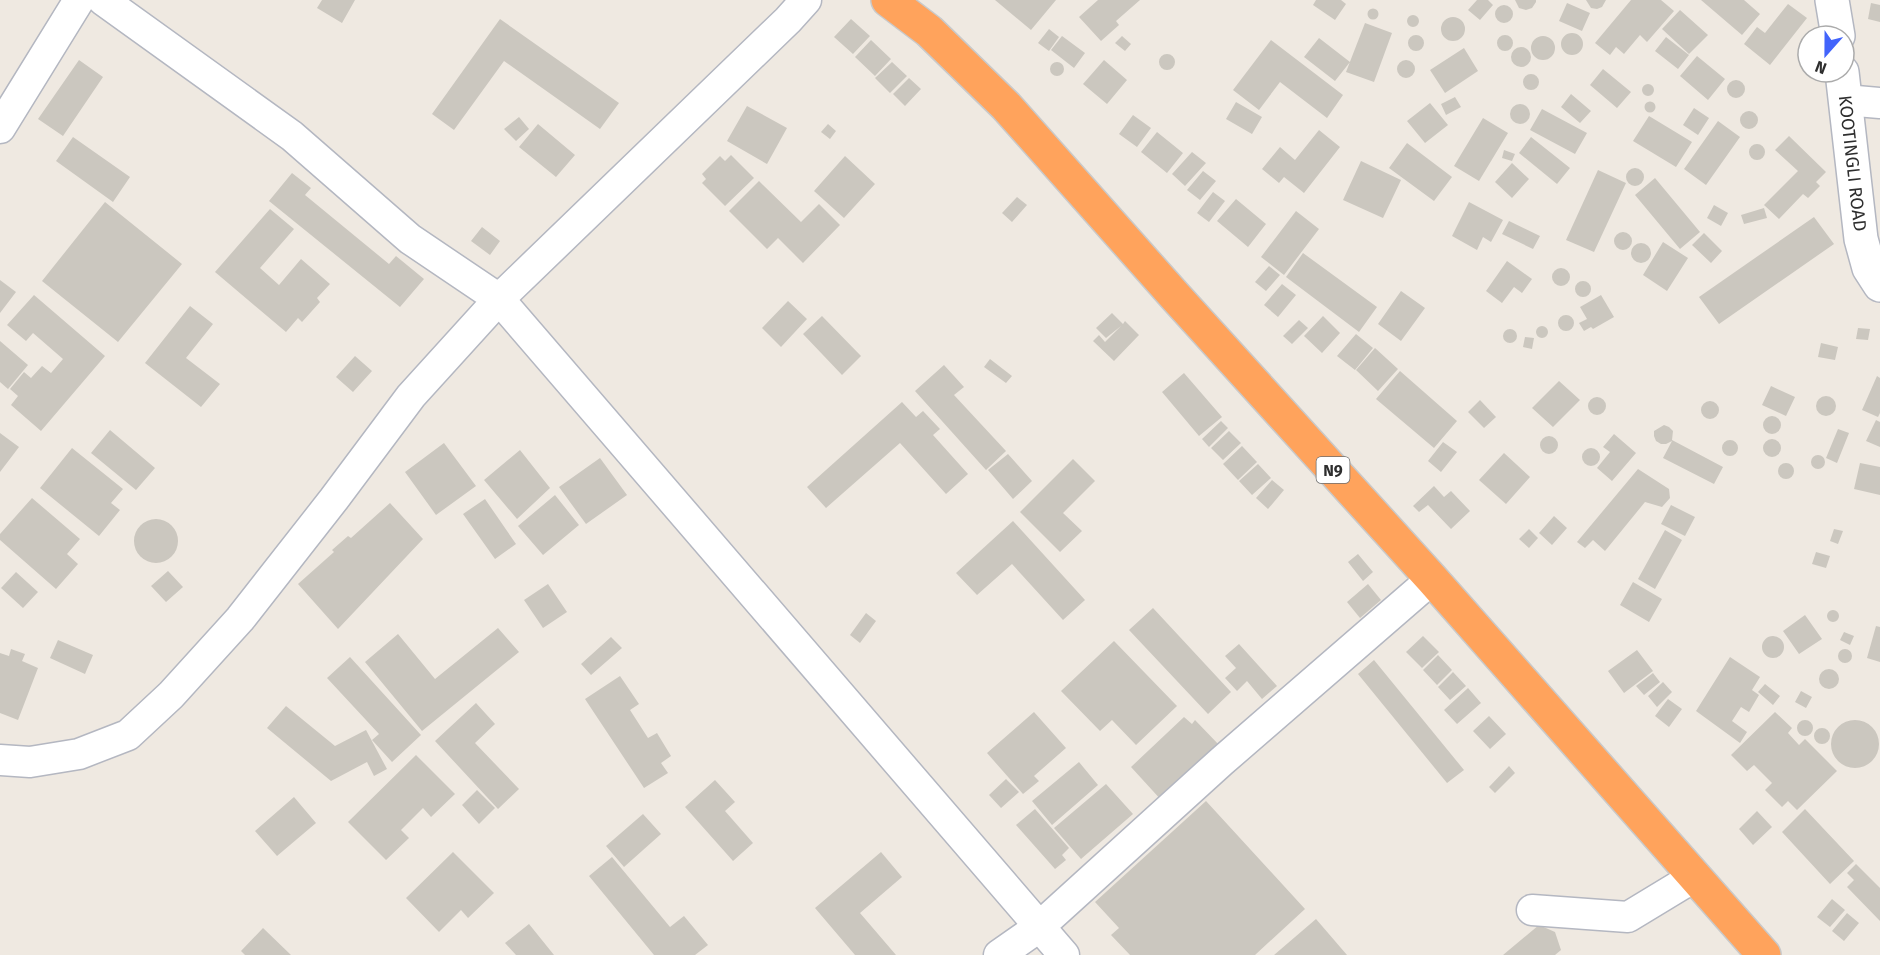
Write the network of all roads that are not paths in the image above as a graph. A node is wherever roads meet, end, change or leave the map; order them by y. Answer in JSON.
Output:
{"nodes":[{"id":1,"x":79,"y":0,"type":"edge"},
{"id":2,"x":103,"y":0,"type":"edge"},
{"id":3,"x":807,"y":0,"type":"edge"},
{"id":4,"x":1832,"y":0,"type":"edge"},
{"id":5,"x":898,"y":3,"type":"edge"},
{"id":6,"x":1836,"y":24,"type":"edge"},
{"id":7,"x":1844,"y":86,"type":"edge"},
{"id":8,"x":1880,"y":103,"type":"edge"},
{"id":9,"x":0,"y":128,"type":"edge"},
{"id":10,"x":1880,"y":285,"type":"edge"},
{"id":11,"x":499,"y":299,"type":"junction"},
{"id":12,"x":1432,"y":579,"type":"junction"},
{"id":13,"x":0,"y":760,"type":"edge"},
{"id":14,"x":1694,"y":877,"type":"junction"},
{"id":15,"x":1532,"y":910,"type":"dead end"},
{"id":16,"x":1039,"y":927,"type":"junction"},
{"id":17,"x":999,"y":955,"type":"edge"},
{"id":18,"x":1064,"y":955,"type":"edge"},
{"id":19,"x":1764,"y":955,"type":"edge"}],
"edges":[{"from":1,"to":9,"type":"street"},
{"from":2,"to":11,"type":"street"},
{"from":3,"to":11,"type":"street"},
{"from":4,"to":6,"type":"street"},
{"from":5,"to":12,"type":"highway","number":"N9"},
{"from":7,"to":8,"type":"street"},
{"from":7,"to":10,"type":"street","name":"KOOTINGLI ROAD"},
{"from":11,"to":13,"type":"street"},
{"from":11,"to":16,"type":"street"},
{"from":12,"to":14,"type":"highway","number":"N9"},
{"from":12,"to":16,"type":"street"},
{"from":14,"to":15,"type":"street"},
{"from":14,"to":19,"type":"highway","number":"N9"},
{"from":16,"to":17,"type":"street"},
{"from":16,"to":18,"type":"street"}]}
